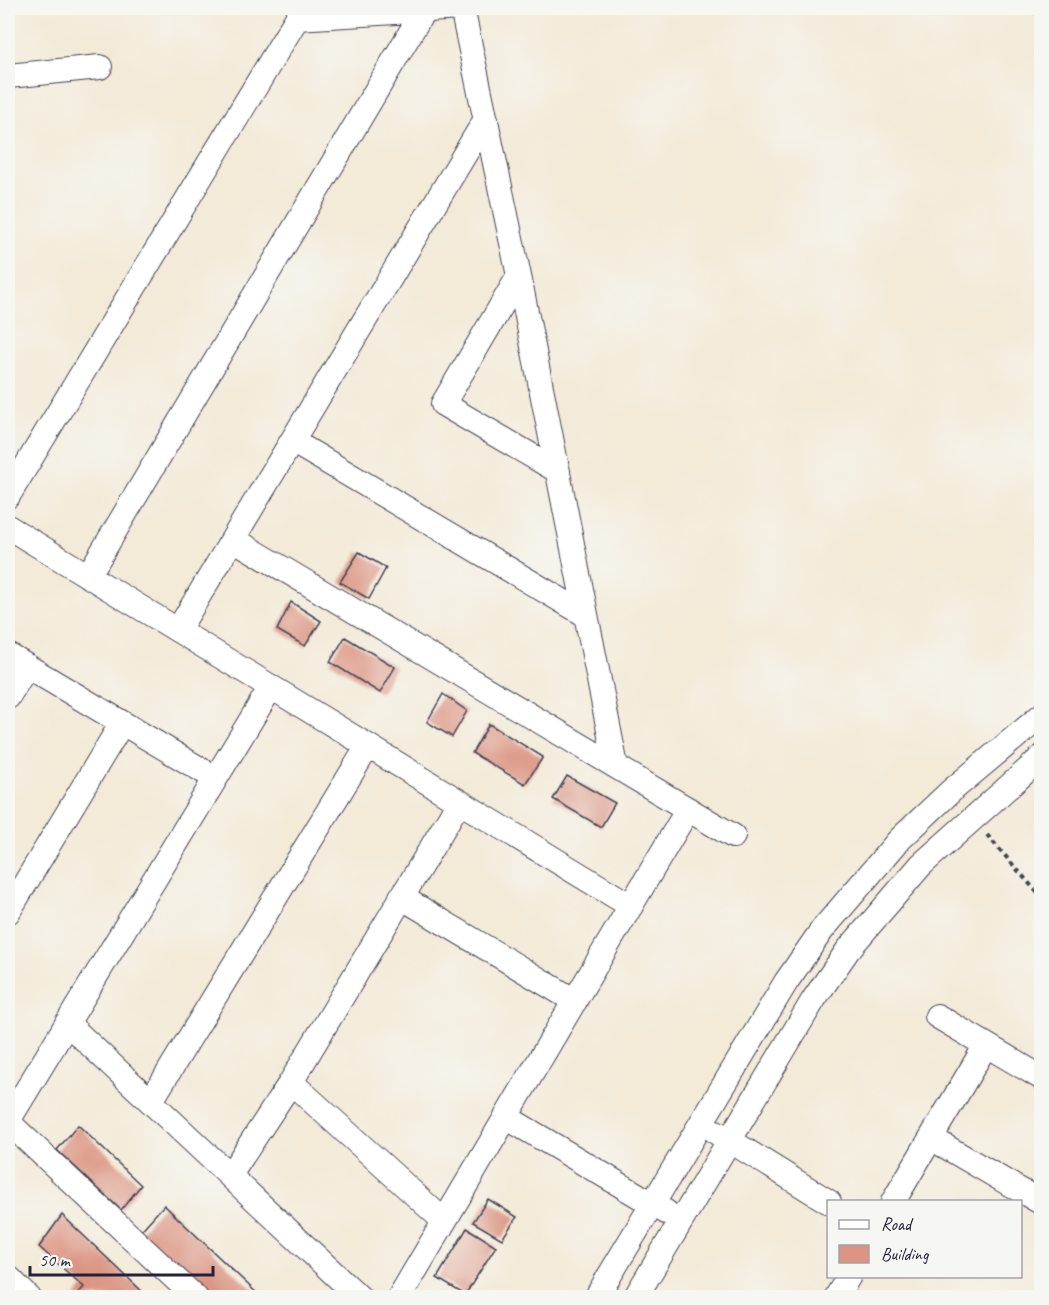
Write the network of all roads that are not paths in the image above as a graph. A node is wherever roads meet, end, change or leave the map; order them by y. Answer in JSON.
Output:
{"nodes":[{"id":1,"x":461,"y":8,"type":"edge"},
{"id":2,"x":424,"y":10,"type":"junction"},
{"id":3,"x":100,"y":67,"type":"dead end"},
{"id":4,"x":8,"y":76,"type":"edge"},
{"id":5,"x":486,"y":119,"type":"junction"},
{"id":6,"x":519,"y":276,"type":"junction"},
{"id":7,"x":292,"y":441,"type":"junction"},
{"id":8,"x":558,"y":471,"type":"junction"},
{"id":9,"x":8,"y":496,"type":"edge"},
{"id":10,"x":8,"y":527,"type":"edge"},
{"id":11,"x":233,"y":539,"type":"junction"},
{"id":12,"x":88,"y":576,"type":"junction"},
{"id":13,"x":586,"y":615,"type":"junction"},
{"id":14,"x":177,"y":630,"type":"junction"},
{"id":15,"x":17,"y":660,"type":"edge"},
{"id":16,"x":271,"y":687,"type":"junction"},
{"id":17,"x":8,"y":698,"type":"edge"},
{"id":18,"x":1041,"y":715,"type":"edge"},
{"id":19,"x":122,"y":723,"type":"junction"},
{"id":20,"x":368,"y":746,"type":"junction"},
{"id":21,"x":1041,"y":757,"type":"edge"},
{"id":22,"x":616,"y":766,"type":"junction"},
{"id":23,"x":216,"y":778,"type":"junction"},
{"id":24,"x":951,"y":791,"type":"junction"},
{"id":25,"x":459,"y":802,"type":"junction"},
{"id":26,"x":688,"y":809,"type":"junction"},
{"id":27,"x":972,"y":817,"type":"junction"},
{"id":28,"x":733,"y":836,"type":"dead end"},
{"id":29,"x":401,"y":897,"type":"junction"},
{"id":30,"x":631,"y":906,"type":"junction"},
{"id":31,"x":8,"y":912,"type":"edge"},
{"id":32,"x":575,"y":1001,"type":"junction"},
{"id":33,"x":937,"y":1016,"type":"dead end"},
{"id":34,"x":67,"y":1023,"type":"junction"},
{"id":35,"x":986,"y":1045,"type":"junction"},
{"id":36,"x":1041,"y":1078,"type":"edge"},
{"id":37,"x":291,"y":1082,"type":"junction"},
{"id":38,"x":151,"y":1101,"type":"junction"},
{"id":39,"x":506,"y":1117,"type":"junction"},
{"id":40,"x":8,"y":1122,"type":"edge"},
{"id":41,"x":700,"y":1123,"type":"junction"},
{"id":42,"x":931,"y":1138,"type":"junction"},
{"id":43,"x":728,"y":1140,"type":"junction"},
{"id":44,"x":230,"y":1175,"type":"junction"},
{"id":45,"x":894,"y":1200,"type":"edge"},
{"id":46,"x":827,"y":1201,"type":"edge"},
{"id":47,"x":1041,"y":1203,"type":"edge"},
{"id":48,"x":652,"y":1204,"type":"junction"},
{"id":49,"x":444,"y":1221,"type":"junction"},
{"id":50,"x":680,"y":1221,"type":"junction"},
{"id":51,"x":8,"y":1278,"type":"edge"},
{"id":52,"x":848,"y":1278,"type":"edge"},
{"id":53,"x":28,"y":1298,"type":"edge"},
{"id":54,"x":196,"y":1298,"type":"edge"},
{"id":55,"x":360,"y":1298,"type":"edge"},
{"id":56,"x":399,"y":1298,"type":"edge"},
{"id":57,"x":596,"y":1298,"type":"edge"},
{"id":58,"x":634,"y":1298,"type":"edge"},
{"id":59,"x":836,"y":1298,"type":"edge"}],
"edges":[{"from":1,"to":2,"type":"street"},
{"from":1,"to":5,"type":"street"},
{"from":2,"to":9,"type":"street"},
{"from":2,"to":12,"type":"street"},
{"from":3,"to":4,"type":"street"},
{"from":5,"to":6,"type":"street"},
{"from":5,"to":7,"type":"street"},
{"from":6,"to":8,"type":"street"},
{"from":6,"to":8,"type":"street"},
{"from":7,"to":11,"type":"street"},
{"from":7,"to":13,"type":"street"},
{"from":8,"to":13,"type":"street"},
{"from":10,"to":12,"type":"street"},
{"from":11,"to":14,"type":"street"},
{"from":11,"to":22,"type":"street"},
{"from":12,"to":14,"type":"street"},
{"from":13,"to":22,"type":"street"},
{"from":14,"to":16,"type":"street"},
{"from":15,"to":17,"type":"street"},
{"from":15,"to":19,"type":"street"},
{"from":16,"to":20,"type":"street"},
{"from":16,"to":23,"type":"street"},
{"from":18,"to":24,"type":"street"},
{"from":19,"to":23,"type":"street"},
{"from":19,"to":31,"type":"street"},
{"from":20,"to":25,"type":"street"},
{"from":20,"to":38,"type":"street"},
{"from":21,"to":27,"type":"street"},
{"from":22,"to":26,"type":"street"},
{"from":23,"to":34,"type":"street"},
{"from":24,"to":27,"type":"street"},
{"from":24,"to":41,"type":"street"},
{"from":25,"to":29,"type":"street"},
{"from":25,"to":30,"type":"street"},
{"from":26,"to":28,"type":"street"},
{"from":26,"to":30,"type":"street"},
{"from":27,"to":43,"type":"street"},
{"from":29,"to":32,"type":"street"},
{"from":29,"to":37,"type":"street"},
{"from":30,"to":32,"type":"street"},
{"from":32,"to":39,"type":"street"},
{"from":33,"to":35,"type":"street"},
{"from":34,"to":38,"type":"street"},
{"from":34,"to":40,"type":"street"},
{"from":35,"to":36,"type":"street"},
{"from":35,"to":42,"type":"street"},
{"from":37,"to":44,"type":"street"},
{"from":37,"to":49,"type":"street"},
{"from":38,"to":44,"type":"street"},
{"from":39,"to":48,"type":"street"},
{"from":39,"to":49,"type":"street"},
{"from":40,"to":54,"type":"street"},
{"from":41,"to":43,"type":"street"},
{"from":41,"to":48,"type":"street"},
{"from":42,"to":45,"type":"street"},
{"from":42,"to":47,"type":"street"},
{"from":43,"to":46,"type":"street"},
{"from":43,"to":50,"type":"street"},
{"from":44,"to":55,"type":"street"},
{"from":48,"to":50,"type":"street"},
{"from":48,"to":57,"type":"street"},
{"from":49,"to":56,"type":"street"},
{"from":50,"to":58,"type":"street"},
{"from":51,"to":53,"type":"street"},
{"from":52,"to":59,"type":"street"}]}
